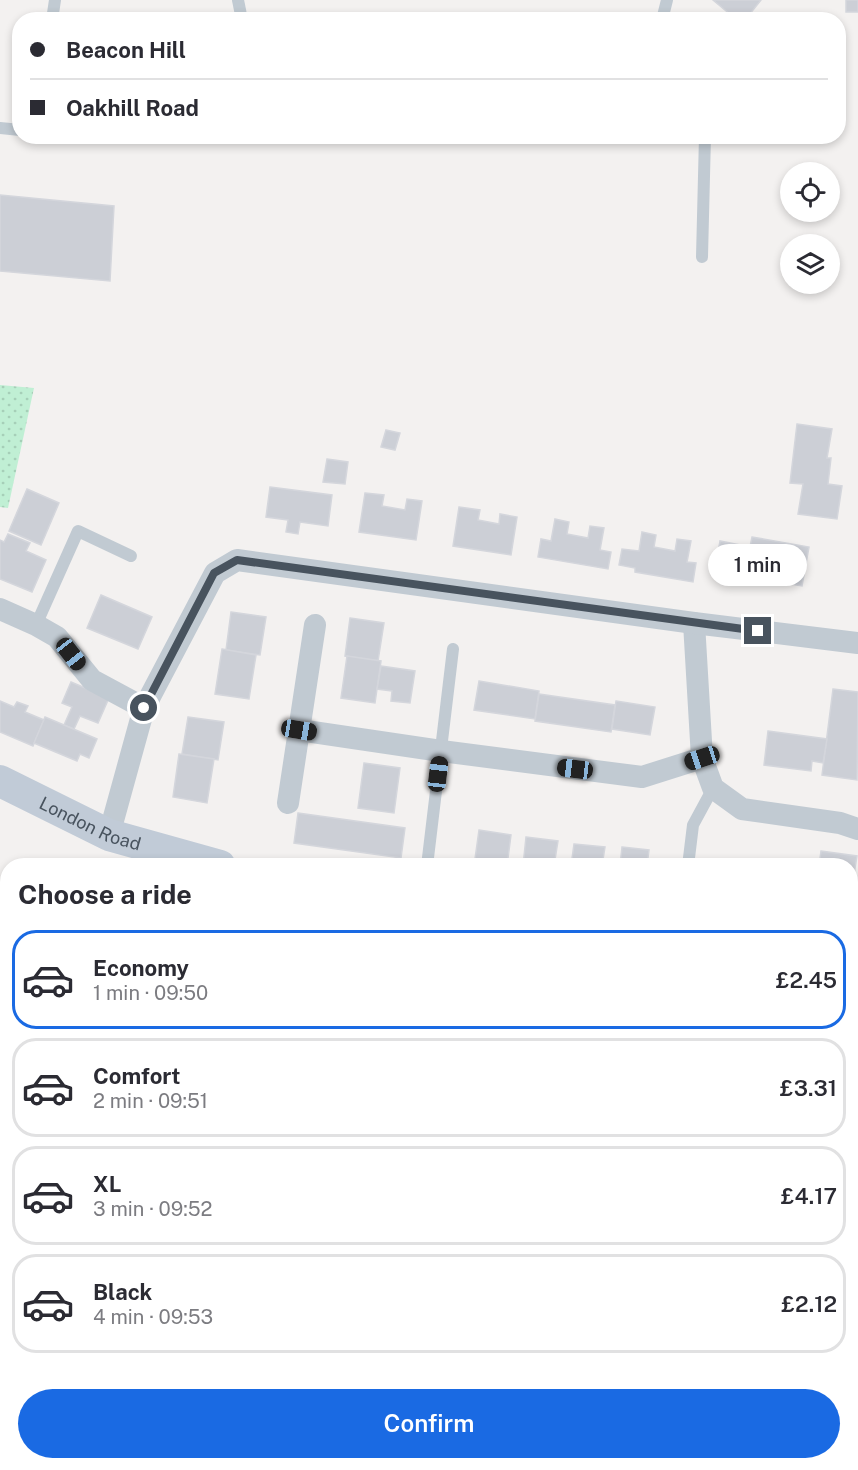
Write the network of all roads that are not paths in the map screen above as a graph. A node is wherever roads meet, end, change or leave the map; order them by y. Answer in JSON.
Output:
{"nodes":[{"id":1,"x":705,"y":144,"type":"edge"},
{"id":2,"x":702,"y":257,"type":"dead end"},
{"id":3,"x":131,"y":556,"type":"dead end"},
{"id":4,"x":0,"y":609,"type":"edge"},
{"id":5,"x":694,"y":623,"type":"junction"},
{"id":6,"x":36,"y":625,"type":"junction"},
{"id":7,"x":315,"y":625,"type":"dead end"},
{"id":8,"x":858,"y":644,"type":"edge"},
{"id":9,"x":453,"y":650,"type":"dead end"},
{"id":10,"x":144,"y":708,"type":"junction"},
{"id":11,"x":299,"y":730,"type":"junction"},
{"id":12,"x":441,"y":751,"type":"junction"},
{"id":13,"x":702,"y":758,"type":"junction"},
{"id":14,"x":0,"y":781,"type":"edge"},
{"id":15,"x":713,"y":788,"type":"junction"},
{"id":16,"x":288,"y":803,"type":"dead end"},
{"id":17,"x":858,"y":829,"type":"edge"},
{"id":18,"x":109,"y":836,"type":"junction"},
{"id":19,"x":190,"y":858,"type":"edge"},
{"id":20,"x":428,"y":858,"type":"edge"},
{"id":21,"x":689,"y":858,"type":"edge"}],
"edges":[{"from":1,"to":2,"type":"lane"},
{"from":3,"to":6,"type":"lane"},
{"from":4,"to":6,"type":"street"},
{"from":5,"to":8,"type":"street"},
{"from":5,"to":10,"type":"street"},
{"from":5,"to":13,"type":"street"},
{"from":6,"to":10,"type":"street"},
{"from":7,"to":11,"type":"street"},
{"from":9,"to":12,"type":"lane"},
{"from":10,"to":18,"type":"street"},
{"from":11,"to":12,"type":"street"},
{"from":11,"to":16,"type":"street"},
{"from":12,"to":13,"type":"street"},
{"from":12,"to":20,"type":"lane"},
{"from":13,"to":15,"type":"street"},
{"from":14,"to":18,"type":"street","name":"London Road"},
{"from":15,"to":17,"type":"street"},
{"from":15,"to":21,"type":"lane"},
{"from":18,"to":19,"type":"street","name":"London Road"}]}
